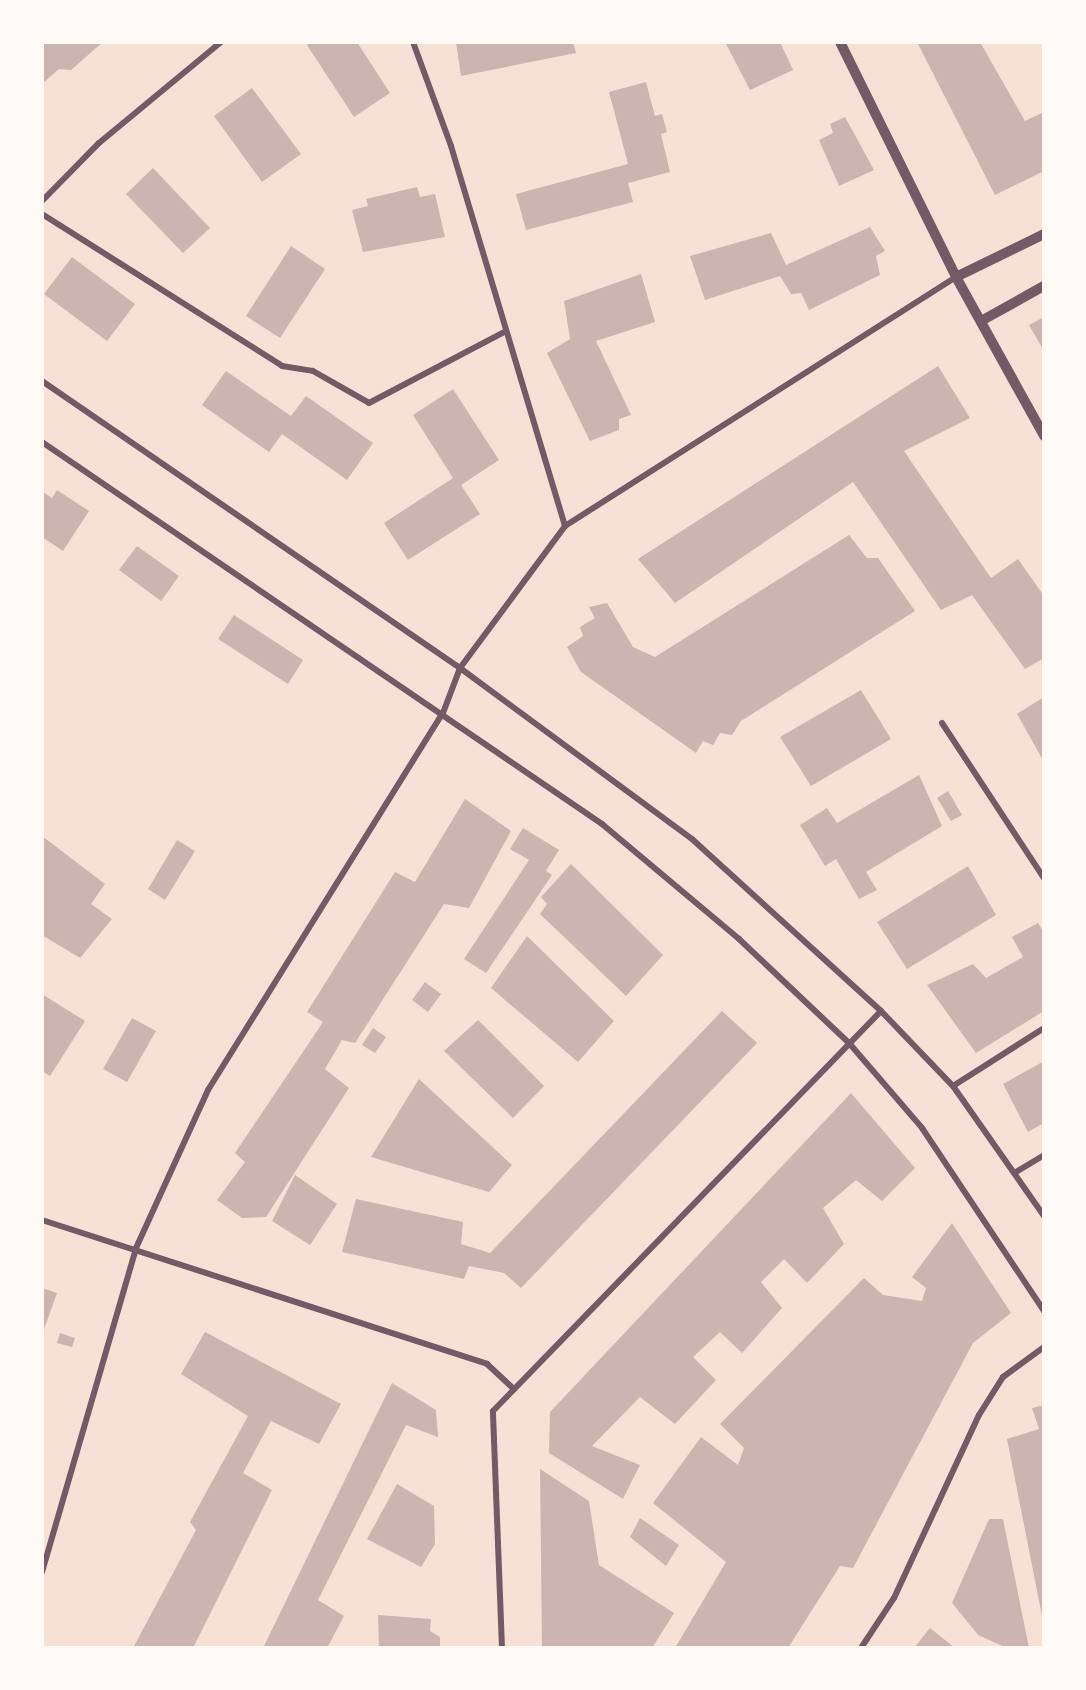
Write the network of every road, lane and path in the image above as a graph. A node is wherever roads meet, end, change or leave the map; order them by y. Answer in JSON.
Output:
{"nodes":[{"id":1,"x":220,"y":42,"type":"edge"},
{"id":2,"x":413,"y":42,"type":"edge"},
{"id":3,"x":840,"y":42,"type":"edge"},
{"id":4,"x":42,"y":201,"type":"edge"},
{"id":5,"x":42,"y":214,"type":"edge"},
{"id":6,"x":1044,"y":234,"type":"edge"},
{"id":7,"x":956,"y":277,"type":"junction"},
{"id":8,"x":1044,"y":286,"type":"edge"},
{"id":9,"x":981,"y":321,"type":"junction"},
{"id":10,"x":504,"y":332,"type":"junction"},
{"id":11,"x":42,"y":381,"type":"edge"},
{"id":12,"x":1044,"y":436,"type":"edge"},
{"id":13,"x":42,"y":442,"type":"edge"},
{"id":14,"x":565,"y":526,"type":"junction"},
{"id":15,"x":460,"y":668,"type":"junction"},
{"id":16,"x":443,"y":713,"type":"junction"},
{"id":17,"x":942,"y":723,"type":"dead end"},
{"id":18,"x":1044,"y":878,"type":"edge"},
{"id":19,"x":881,"y":1011,"type":"junction"},
{"id":20,"x":1044,"y":1028,"type":"edge"},
{"id":21,"x":849,"y":1044,"type":"junction"},
{"id":22,"x":953,"y":1086,"type":"junction"},
{"id":23,"x":1044,"y":1155,"type":"edge"},
{"id":24,"x":1016,"y":1172,"type":"junction"},
{"id":25,"x":1044,"y":1216,"type":"edge"},
{"id":26,"x":42,"y":1220,"type":"edge"},
{"id":27,"x":136,"y":1248,"type":"junction"},
{"id":28,"x":1044,"y":1311,"type":"edge"},
{"id":29,"x":1044,"y":1347,"type":"edge"},
{"id":30,"x":514,"y":1389,"type":"junction"},
{"id":31,"x":42,"y":1572,"type":"edge"},
{"id":32,"x":502,"y":1648,"type":"edge"},
{"id":33,"x":861,"y":1648,"type":"edge"}],
"edges":[{"from":1,"to":4,"type":"street"},
{"from":2,"to":10,"type":"street"},
{"from":3,"to":7,"type":"street"},
{"from":5,"to":10,"type":"street"},
{"from":6,"to":7,"type":"street"},
{"from":7,"to":9,"type":"street"},
{"from":7,"to":14,"type":"street"},
{"from":8,"to":9,"type":"street"},
{"from":9,"to":12,"type":"street"},
{"from":10,"to":14,"type":"street"},
{"from":11,"to":15,"type":"street"},
{"from":13,"to":16,"type":"street"},
{"from":14,"to":15,"type":"street"},
{"from":15,"to":16,"type":"street"},
{"from":15,"to":19,"type":"street"},
{"from":16,"to":21,"type":"street"},
{"from":16,"to":27,"type":"street"},
{"from":17,"to":18,"type":"street"},
{"from":19,"to":21,"type":"street"},
{"from":19,"to":22,"type":"street"},
{"from":20,"to":22,"type":"street"},
{"from":21,"to":28,"type":"street"},
{"from":21,"to":30,"type":"street"},
{"from":22,"to":24,"type":"street"},
{"from":23,"to":24,"type":"street"},
{"from":24,"to":25,"type":"street"},
{"from":26,"to":27,"type":"street"},
{"from":27,"to":30,"type":"street"},
{"from":27,"to":31,"type":"street"},
{"from":29,"to":33,"type":"street"},
{"from":30,"to":32,"type":"street"}]}
